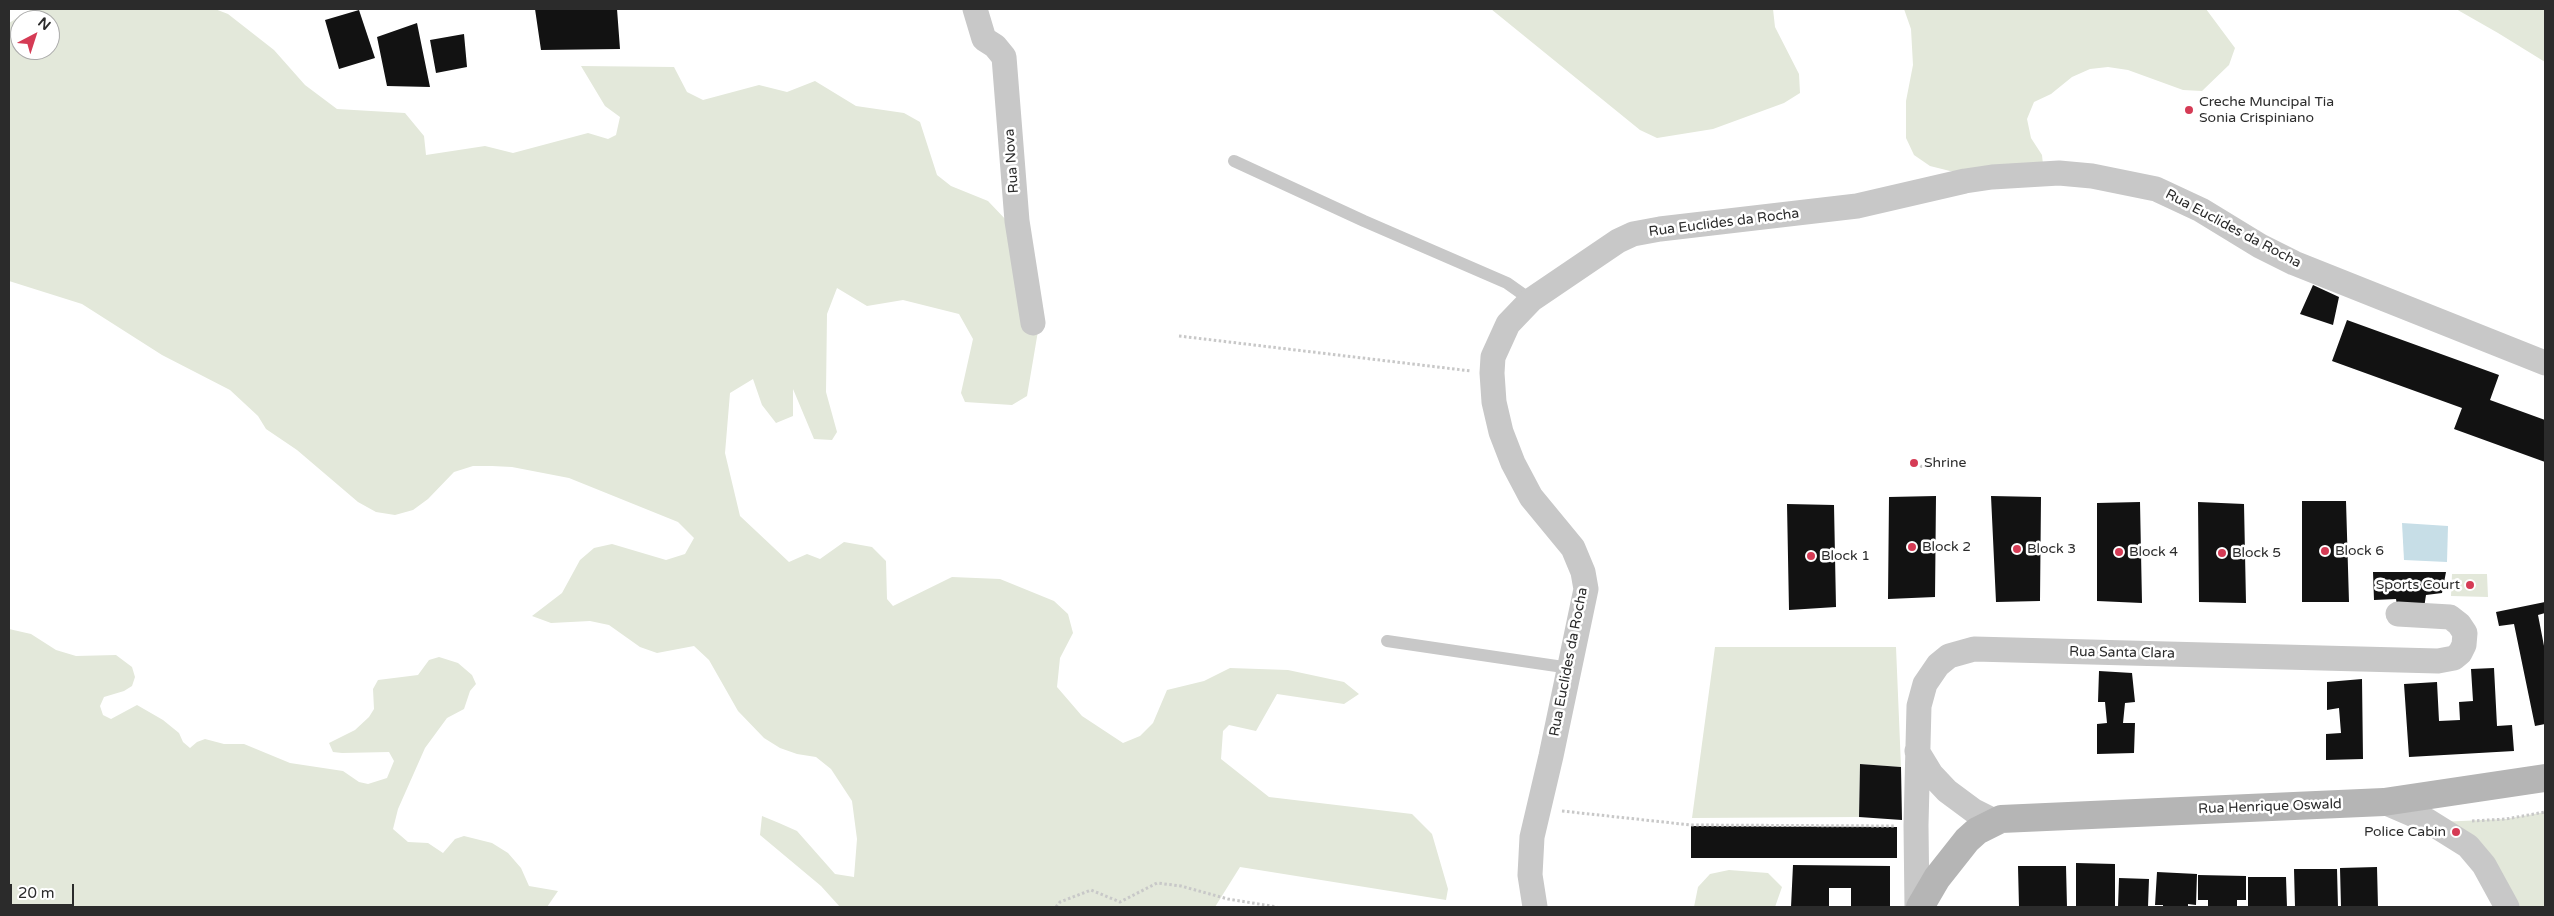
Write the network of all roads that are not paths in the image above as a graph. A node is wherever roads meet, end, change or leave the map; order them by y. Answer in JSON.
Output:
{"nodes":[{"id":1,"x":975,"y":9,"type":"edge"},
{"id":2,"x":1234,"y":161,"type":"dead end"},
{"id":3,"x":1531,"y":300,"type":"junction"},
{"id":4,"x":1033,"y":323,"type":"dead end"},
{"id":5,"x":2545,"y":363,"type":"edge"},
{"id":6,"x":2398,"y":614,"type":"dead end"},
{"id":7,"x":1387,"y":641,"type":"dead end"},
{"id":8,"x":1570,"y":668,"type":"junction"},
{"id":9,"x":1917,"y":751,"type":"junction"},
{"id":10,"x":2545,"y":778,"type":"edge"},
{"id":11,"x":2384,"y":802,"type":"junction"},
{"id":12,"x":1994,"y":821,"type":"junction"},
{"id":13,"x":1536,"y":907,"type":"edge"},
{"id":14,"x":1919,"y":907,"type":"edge"},
{"id":15,"x":2507,"y":907,"type":"edge"}],
"edges":[{"from":1,"to":4,"type":"street","name":"Rua Nova"},
{"from":2,"to":3,"type":"lane"},
{"from":3,"to":5,"type":"street","name":"Rua Euclides da Rocha"},
{"from":3,"to":8,"type":"street","name":"Rua Euclides da Rocha"},
{"from":6,"to":9,"type":"street","name":"Rua Santa Clara"},
{"from":7,"to":8,"type":"lane"},
{"from":8,"to":13,"type":"street","name":"Rua Euclides da Rocha"},
{"from":9,"to":12,"type":"street"},
{"from":9,"to":14,"type":"street","name":"Rua Santa Clara"},
{"from":10,"to":11,"type":"main road","name":"Rua Henrique Oswald"},
{"from":11,"to":12,"type":"main road","name":"Rua Henrique Oswald"},
{"from":11,"to":15,"type":"street"},
{"from":12,"to":14,"type":"main road","name":"Rua Henrique Oswald"}]}
